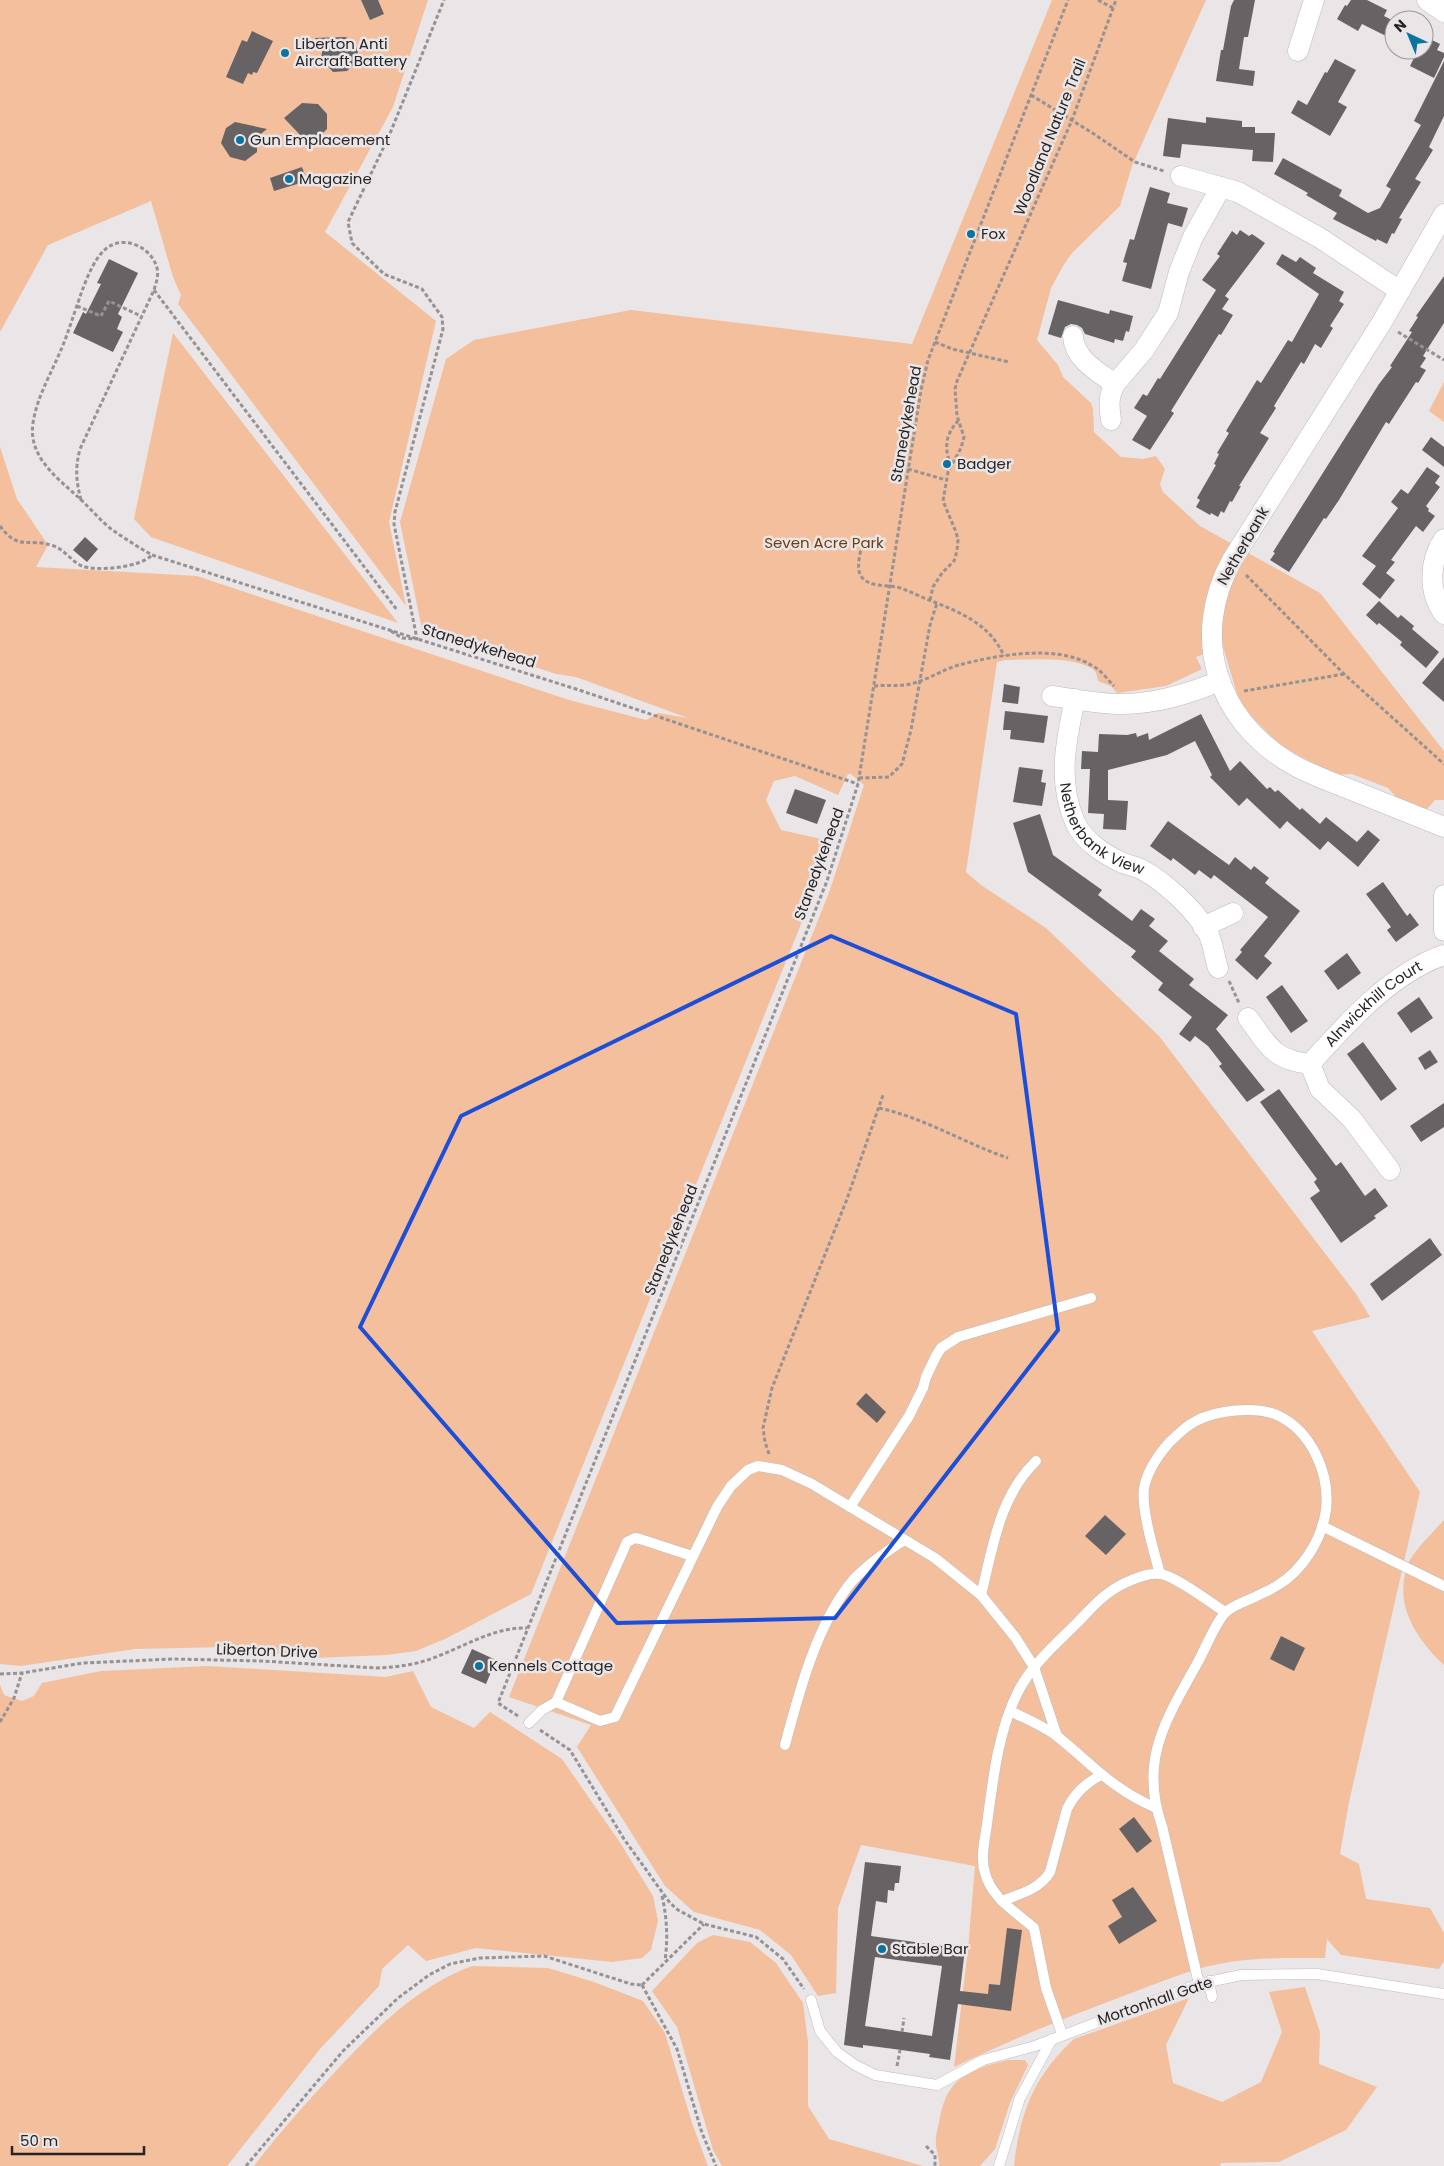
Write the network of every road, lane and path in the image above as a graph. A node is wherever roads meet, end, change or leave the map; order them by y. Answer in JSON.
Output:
{"nodes":[{"id":1,"x":444,"y":0,"type":"edge"},
{"id":2,"x":1068,"y":0,"type":"edge"},
{"id":3,"x":1098,"y":0,"type":"edge"},
{"id":4,"x":1116,"y":0,"type":"edge"},
{"id":5,"x":1314,"y":0,"type":"edge"},
{"id":6,"x":1427,"y":0,"type":"edge"},
{"id":7,"x":1113,"y":8,"type":"junction"},
{"id":8,"x":1444,"y":12,"type":"edge"},
{"id":9,"x":1298,"y":50,"type":"dead end"},
{"id":10,"x":1031,"y":96,"type":"junction"},
{"id":11,"x":1072,"y":120,"type":"junction"},
{"id":12,"x":1181,"y":176,"type":"joint"},
{"id":13,"x":1221,"y":187,"type":"junction"},
{"id":14,"x":1444,"y":214,"type":"edge"},
{"id":15,"x":154,"y":290,"type":"junction"},
{"id":16,"x":1400,"y":291,"type":"junction"},
{"id":17,"x":77,"y":306,"type":"junction"},
{"id":18,"x":141,"y":316,"type":"junction"},
{"id":19,"x":1382,"y":322,"type":"junction"},
{"id":20,"x":1073,"y":336,"type":"dead end"},
{"id":21,"x":936,"y":342,"type":"junction"},
{"id":22,"x":970,"y":354,"type":"junction"},
{"id":23,"x":1444,"y":360,"type":"edge"},
{"id":24,"x":1009,"y":362,"type":"dead end"},
{"id":25,"x":1115,"y":384,"type":"junction"},
{"id":26,"x":1111,"y":420,"type":"dead end"},
{"id":27,"x":958,"y":421,"type":"junction"},
{"id":28,"x":951,"y":466,"type":"junction"},
{"id":29,"x":908,"y":469,"type":"junction"},
{"id":30,"x":946,"y":480,"type":"junction"},
{"id":31,"x":81,"y":500,"type":"junction"},
{"id":32,"x":0,"y":526,"type":"edge"},
{"id":33,"x":863,"y":538,"type":"dead end"},
{"id":34,"x":1444,"y":539,"type":"edge"},
{"id":35,"x":152,"y":555,"type":"junction"},
{"id":36,"x":1232,"y":560,"type":"junction"},
{"id":37,"x":890,"y":586,"type":"junction"},
{"id":38,"x":930,"y":600,"type":"junction"},
{"id":39,"x":938,"y":603,"type":"junction"},
{"id":40,"x":398,"y":610,"type":"dead end"},
{"id":41,"x":1444,"y":614,"type":"edge"},
{"id":42,"x":417,"y":639,"type":"junction"},
{"id":43,"x":1004,"y":656,"type":"junction"},
{"id":44,"x":1344,"y":674,"type":"junction"},
{"id":45,"x":920,"y":681,"type":"junction"},
{"id":46,"x":874,"y":686,"type":"junction"},
{"id":47,"x":1223,"y":688,"type":"junction"},
{"id":48,"x":1052,"y":696,"type":"dead end"},
{"id":49,"x":1074,"y":699,"type":"junction"},
{"id":50,"x":1121,"y":704,"type":"junction"},
{"id":51,"x":1444,"y":764,"type":"edge"},
{"id":52,"x":859,"y":778,"type":"junction"},
{"id":53,"x":858,"y":784,"type":"junction"},
{"id":54,"x":1444,"y":827,"type":"edge"},
{"id":55,"x":1444,"y":894,"type":"edge"},
{"id":56,"x":1233,"y":913,"type":"dead end"},
{"id":57,"x":1203,"y":927,"type":"junction"},
{"id":58,"x":1444,"y":931,"type":"edge"},
{"id":59,"x":1444,"y":955,"type":"edge"},
{"id":60,"x":1218,"y":968,"type":"joint"},
{"id":61,"x":1248,"y":1018,"type":"joint"},
{"id":62,"x":1310,"y":1064,"type":"junction"},
{"id":63,"x":883,"y":1095,"type":"dead end"},
{"id":64,"x":878,"y":1108,"type":"junction"},
{"id":65,"x":1008,"y":1158,"type":"dead end"},
{"id":66,"x":1390,"y":1170,"type":"dead end"},
{"id":67,"x":1091,"y":1298,"type":"dead end"},
{"id":68,"x":1036,"y":1462,"type":"dead end"},
{"id":69,"x":782,"y":1470,"type":"junction"},
{"id":70,"x":850,"y":1507,"type":"junction"},
{"id":71,"x":1322,"y":1526,"type":"junction"},
{"id":72,"x":904,"y":1540,"type":"junction"},
{"id":73,"x":692,"y":1556,"type":"junction"},
{"id":74,"x":1160,"y":1574,"type":"junction"},
{"id":75,"x":1444,"y":1586,"type":"edge"},
{"id":76,"x":981,"y":1594,"type":"junction"},
{"id":77,"x":1225,"y":1612,"type":"junction"},
{"id":78,"x":528,"y":1628,"type":"junction"},
{"id":79,"x":1034,"y":1667,"type":"junction"},
{"id":80,"x":22,"y":1673,"type":"junction"},
{"id":81,"x":0,"y":1674,"type":"edge"},
{"id":82,"x":556,"y":1702,"type":"junction"},
{"id":83,"x":1010,"y":1711,"type":"junction"},
{"id":84,"x":0,"y":1722,"type":"edge"},
{"id":85,"x":530,"y":1723,"type":"junction"},
{"id":86,"x":1057,"y":1736,"type":"junction"},
{"id":87,"x":785,"y":1745,"type":"dead end"},
{"id":88,"x":1101,"y":1775,"type":"junction"},
{"id":89,"x":1156,"y":1808,"type":"junction"},
{"id":90,"x":661,"y":1893,"type":"junction"},
{"id":91,"x":1002,"y":1901,"type":"junction"},
{"id":92,"x":704,"y":1924,"type":"junction"},
{"id":93,"x":665,"y":1962,"type":"junction"},
{"id":94,"x":1204,"y":1983,"type":"junction"},
{"id":95,"x":642,"y":1985,"type":"junction"},
{"id":96,"x":1444,"y":1994,"type":"edge"},
{"id":97,"x":1212,"y":1997,"type":"dead end"},
{"id":98,"x":811,"y":2000,"type":"joint"},
{"id":99,"x":904,"y":2018,"type":"dead end"},
{"id":100,"x":902,"y":2032,"type":"dead end"},
{"id":101,"x":1062,"y":2034,"type":"junction"},
{"id":102,"x":1052,"y":2039,"type":"junction"},
{"id":103,"x":926,"y":2146,"type":"dead end"},
{"id":104,"x":246,"y":2166,"type":"edge"},
{"id":105,"x":716,"y":2166,"type":"edge"},
{"id":106,"x":935,"y":2166,"type":"edge"},
{"id":107,"x":999,"y":2166,"type":"edge"}],
"edges":[{"from":1,"to":42,"type":"path"},
{"from":2,"to":10,"type":"path","name":"Stanedykehead"},
{"from":3,"to":7,"type":"path"},
{"from":4,"to":7,"type":"path","name":"Woodland Nature Trail"},
{"from":5,"to":9,"type":"street"},
{"from":6,"to":8,"type":"street"},
{"from":7,"to":11,"type":"path","name":"Woodland Nature Trail"},
{"from":10,"to":11,"type":"path"},
{"from":10,"to":21,"type":"path","name":"Stanedykehead"},
{"from":11,"to":12,"type":"path"},
{"from":11,"to":22,"type":"path","name":"Woodland Nature Trail"},
{"from":12,"to":13,"type":"street"},
{"from":13,"to":16,"type":"street"},
{"from":13,"to":25,"type":"street"},
{"from":14,"to":16,"type":"street","name":"Netherbank"},
{"from":15,"to":17,"type":"path","name":"Stanedykehead"},
{"from":15,"to":18,"type":"path"},
{"from":15,"to":40,"type":"path"},
{"from":16,"to":19,"type":"street","name":"Netherbank"},
{"from":17,"to":18,"type":"path"},
{"from":17,"to":31,"type":"path","name":"Stanedykehead"},
{"from":18,"to":31,"type":"path"},
{"from":19,"to":23,"type":"path"},
{"from":19,"to":36,"type":"street","name":"Netherbank"},
{"from":20,"to":25,"type":"street"},
{"from":21,"to":22,"type":"path"},
{"from":21,"to":29,"type":"path","name":"Stanedykehead"},
{"from":22,"to":24,"type":"path"},
{"from":22,"to":27,"type":"path","name":"Woodland Nature Trail"},
{"from":25,"to":26,"type":"street"},
{"from":27,"to":28,"type":"path","name":"Woodland Nature Trail"},
{"from":27,"to":28,"type":"path","name":"Woodland Nature Trail"},
{"from":28,"to":30,"type":"path","name":"Woodland Nature Trail"},
{"from":29,"to":30,"type":"path"},
{"from":29,"to":37,"type":"path","name":"Stanedykehead"},
{"from":30,"to":38,"type":"path","name":"Woodland Nature Trail"},
{"from":31,"to":35,"type":"path","name":"Stanedykehead"},
{"from":32,"to":35,"type":"path"},
{"from":33,"to":37,"type":"path"},
{"from":34,"to":41,"type":"street"},
{"from":35,"to":42,"type":"path","name":"Stanedykehead"},
{"from":36,"to":44,"type":"path"},
{"from":36,"to":47,"type":"street","name":"Netherbank"},
{"from":37,"to":38,"type":"path"},
{"from":37,"to":46,"type":"path","name":"Stanedykehead"},
{"from":38,"to":39,"type":"path"},
{"from":39,"to":43,"type":"path"},
{"from":39,"to":45,"type":"path"},
{"from":42,"to":53,"type":"path","name":"Stanedykehead"},
{"from":43,"to":45,"type":"path"},
{"from":43,"to":50,"type":"path"},
{"from":44,"to":47,"type":"path"},
{"from":44,"to":51,"type":"path"},
{"from":45,"to":46,"type":"path"},
{"from":45,"to":52,"type":"path"},
{"from":46,"to":52,"type":"path","name":"Stanedykehead"},
{"from":47,"to":50,"type":"street"},
{"from":47,"to":54,"type":"street","name":"Netherbank"},
{"from":48,"to":49,"type":"street"},
{"from":49,"to":50,"type":"street"},
{"from":49,"to":57,"type":"street","name":"Netherbank View"},
{"from":52,"to":53,"type":"path","name":"Stanedykehead"},
{"from":53,"to":78,"type":"path","name":"Stanedykehead"},
{"from":55,"to":58,"type":"street"},
{"from":56,"to":57,"type":"street"},
{"from":57,"to":60,"type":"street","name":"Netherbank View"},
{"from":59,"to":62,"type":"street","name":"Alnwickhill Court"},
{"from":60,"to":61,"type":"path"},
{"from":61,"to":62,"type":"street"},
{"from":62,"to":66,"type":"street"},
{"from":63,"to":64,"type":"path"},
{"from":64,"to":65,"type":"path"},
{"from":64,"to":69,"type":"path"},
{"from":67,"to":70,"type":"lane"},
{"from":68,"to":76,"type":"lane"},
{"from":69,"to":70,"type":"lane"},
{"from":69,"to":73,"type":"lane"},
{"from":70,"to":72,"type":"lane"},
{"from":71,"to":74,"type":"lane"},
{"from":71,"to":75,"type":"lane"},
{"from":71,"to":77,"type":"lane"},
{"from":72,"to":76,"type":"lane"},
{"from":72,"to":87,"type":"lane"},
{"from":73,"to":82,"type":"lane"},
{"from":73,"to":82,"type":"lane"},
{"from":74,"to":77,"type":"lane"},
{"from":74,"to":79,"type":"lane"},
{"from":76,"to":79,"type":"lane"},
{"from":77,"to":89,"type":"lane"},
{"from":78,"to":80,"type":"path","name":"Liberton Drive"},
{"from":78,"to":85,"type":"path","name":"Stanedykehead"},
{"from":79,"to":83,"type":"lane"},
{"from":79,"to":86,"type":"lane"},
{"from":80,"to":81,"type":"path","name":"Liberton Drive"},
{"from":80,"to":84,"type":"path"},
{"from":82,"to":85,"type":"lane"},
{"from":83,"to":86,"type":"lane"},
{"from":83,"to":91,"type":"lane"},
{"from":85,"to":90,"type":"path"},
{"from":86,"to":88,"type":"lane"},
{"from":88,"to":89,"type":"lane"},
{"from":88,"to":91,"type":"lane"},
{"from":89,"to":94,"type":"lane"},
{"from":90,"to":92,"type":"path"},
{"from":90,"to":93,"type":"path"},
{"from":91,"to":101,"type":"lane"},
{"from":92,"to":93,"type":"path"},
{"from":92,"to":98,"type":"path"},
{"from":93,"to":95,"type":"path"},
{"from":94,"to":96,"type":"lane","name":"Mortonhall Gate"},
{"from":94,"to":97,"type":"lane"},
{"from":94,"to":101,"type":"lane","name":"Mortonhall Gate"},
{"from":95,"to":104,"type":"path"},
{"from":95,"to":105,"type":"path"},
{"from":98,"to":102,"type":"lane","name":"Mortonhall Gate"},
{"from":99,"to":100,"type":"path"},
{"from":101,"to":102,"type":"lane","name":"Mortonhall Gate"},
{"from":102,"to":107,"type":"lane"},
{"from":103,"to":106,"type":"path"}]}
